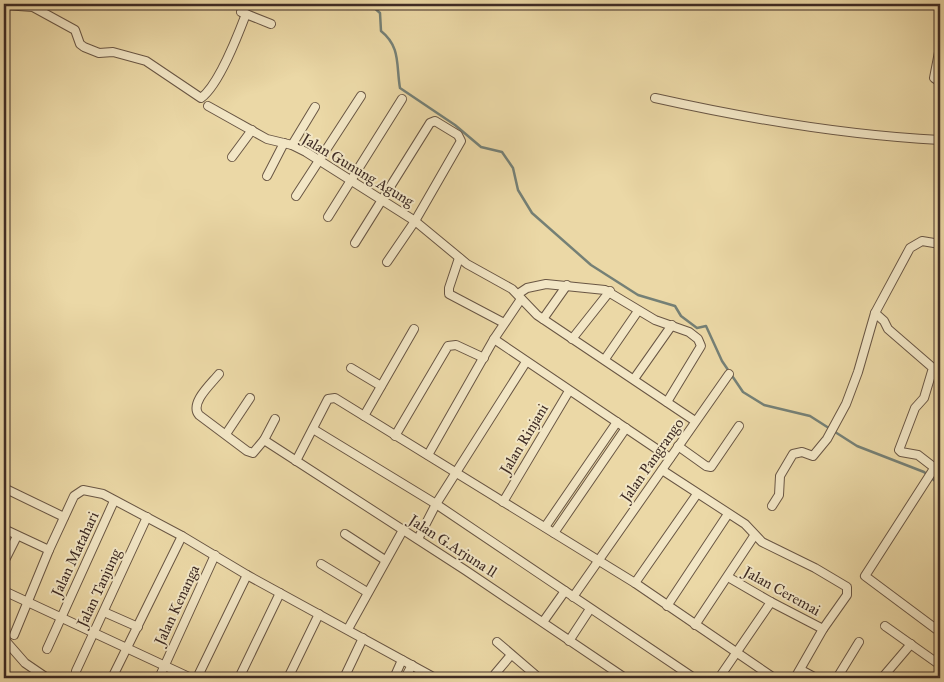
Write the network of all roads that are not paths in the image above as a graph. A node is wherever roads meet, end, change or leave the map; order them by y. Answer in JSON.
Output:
{"nodes":[{"id":1,"x":4,"y":4,"type":"edge"},
{"id":2,"x":33,"y":5,"type":"edge"},
{"id":3,"x":271,"y":24,"type":"dead end"},
{"id":4,"x":940,"y":47,"type":"edge"},
{"id":5,"x":940,"y":82,"type":"edge"},
{"id":6,"x":361,"y":96,"type":"dead end"},
{"id":7,"x":655,"y":98,"type":"dead end"},
{"id":8,"x":402,"y":99,"type":"dead end"},
{"id":9,"x":208,"y":106,"type":"dead end"},
{"id":10,"x":315,"y":107,"type":"dead end"},
{"id":11,"x":252,"y":130,"type":"junction"},
{"id":12,"x":940,"y":140,"type":"edge"},
{"id":13,"x":288,"y":144,"type":"junction"},
{"id":14,"x":232,"y":157,"type":"dead end"},
{"id":15,"x":320,"y":160,"type":"junction"},
{"id":16,"x":267,"y":176,"type":"dead end"},
{"id":17,"x":350,"y":181,"type":"junction"},
{"id":18,"x":296,"y":196,"type":"dead end"},
{"id":19,"x":381,"y":200,"type":"junction"},
{"id":20,"x":328,"y":217,"type":"dead end"},
{"id":21,"x":415,"y":221,"type":"junction"},
{"id":22,"x":355,"y":243,"type":"dead end"},
{"id":23,"x":940,"y":244,"type":"edge"},
{"id":24,"x":460,"y":258,"type":"junction"},
{"id":25,"x":387,"y":262,"type":"dead end"},
{"id":26,"x":567,"y":285,"type":"junction"},
{"id":27,"x":610,"y":291,"type":"junction"},
{"id":28,"x":519,"y":296,"type":"junction"},
{"id":29,"x":638,"y":311,"type":"junction"},
{"id":30,"x":875,"y":313,"type":"junction"},
{"id":31,"x":543,"y":319,"type":"junction"},
{"id":32,"x":504,"y":323,"type":"junction"},
{"id":33,"x":672,"y":325,"type":"junction"},
{"id":34,"x":414,"y":330,"type":"dead end"},
{"id":35,"x":494,"y":339,"type":"junction"},
{"id":36,"x":572,"y":339,"type":"junction"},
{"id":37,"x":484,"y":358,"type":"junction"},
{"id":38,"x":605,"y":359,"type":"junction"},
{"id":39,"x":526,"y":362,"type":"junction"},
{"id":40,"x":351,"y":368,"type":"dead end"},
{"id":41,"x":219,"y":374,"type":"dead end"},
{"id":42,"x":729,"y":374,"type":"dead end"},
{"id":43,"x":634,"y":379,"type":"junction"},
{"id":44,"x":381,"y":386,"type":"junction"},
{"id":45,"x":569,"y":390,"type":"junction"},
{"id":46,"x":250,"y":398,"type":"dead end"},
{"id":47,"x":667,"y":402,"type":"junction"},
{"id":48,"x":364,"y":416,"type":"junction"},
{"id":49,"x":275,"y":419,"type":"dead end"},
{"id":50,"x":695,"y":421,"type":"junction"},
{"id":51,"x":617,"y":422,"type":"junction"},
{"id":52,"x":739,"y":426,"type":"dead end"},
{"id":53,"x":626,"y":428,"type":"junction"},
{"id":54,"x":313,"y":429,"type":"junction"},
{"id":55,"x":226,"y":434,"type":"junction"},
{"id":56,"x":395,"y":436,"type":"junction"},
{"id":57,"x":264,"y":440,"type":"junction"},
{"id":58,"x":678,"y":446,"type":"junction"},
{"id":59,"x":428,"y":455,"type":"junction"},
{"id":60,"x":670,"y":458,"type":"junction"},
{"id":61,"x":296,"y":461,"type":"junction"},
{"id":62,"x":662,"y":470,"type":"junction"},
{"id":63,"x":937,"y":470,"type":"edge"},
{"id":64,"x":584,"y":471,"type":"junction"},
{"id":65,"x":457,"y":472,"type":"junction"},
{"id":66,"x":593,"y":477,"type":"junction"},
{"id":67,"x":4,"y":488,"type":"edge"},
{"id":68,"x":697,"y":494,"type":"junction"},
{"id":69,"x":114,"y":501,"type":"junction"},
{"id":70,"x":502,"y":502,"type":"junction"},
{"id":71,"x":436,"y":504,"type":"junction"},
{"id":72,"x":772,"y":506,"type":"dead end"},
{"id":73,"x":728,"y":514,"type":"junction"},
{"id":74,"x":64,"y":517,"type":"junction"},
{"id":75,"x":147,"y":517,"type":"junction"},
{"id":76,"x":544,"y":527,"type":"junction"},
{"id":77,"x":4,"y":529,"type":"edge"},
{"id":78,"x":403,"y":530,"type":"junction"},
{"id":79,"x":554,"y":533,"type":"junction"},
{"id":80,"x":346,"y":534,"type":"dead end"},
{"id":81,"x":17,"y":536,"type":"junction"},
{"id":82,"x":182,"y":536,"type":"junction"},
{"id":83,"x":754,"y":536,"type":"junction"},
{"id":84,"x":418,"y":539,"type":"junction"},
{"id":85,"x":49,"y":550,"type":"junction"},
{"id":86,"x":215,"y":555,"type":"junction"},
{"id":87,"x":385,"y":560,"type":"junction"},
{"id":88,"x":598,"y":561,"type":"junction"},
{"id":89,"x":4,"y":562,"type":"edge"},
{"id":90,"x":321,"y":564,"type":"dead end"},
{"id":91,"x":247,"y":575,"type":"junction"},
{"id":92,"x":728,"y":576,"type":"junction"},
{"id":93,"x":635,"y":583,"type":"junction"},
{"id":94,"x":4,"y":591,"type":"edge"},
{"id":95,"x":565,"y":591,"type":"junction"},
{"id":96,"x":367,"y":592,"type":"junction"},
{"id":97,"x":280,"y":593,"type":"junction"},
{"id":98,"x":574,"y":597,"type":"junction"},
{"id":99,"x":28,"y":601,"type":"junction"},
{"id":100,"x":771,"y":602,"type":"junction"},
{"id":101,"x":667,"y":606,"type":"junction"},
{"id":102,"x":590,"y":609,"type":"junction"},
{"id":103,"x":104,"y":612,"type":"junction"},
{"id":104,"x":319,"y":614,"type":"junction"},
{"id":105,"x":61,"y":618,"type":"junction"},
{"id":106,"x":543,"y":622,"type":"junction"},
{"id":107,"x":695,"y":625,"type":"junction"},
{"id":108,"x":885,"y":626,"type":"dead end"},
{"id":109,"x":138,"y":627,"type":"junction"},
{"id":110,"x":348,"y":628,"type":"junction"},
{"id":111,"x":823,"y":629,"type":"junction"},
{"id":112,"x":940,"y":632,"type":"edge"},
{"id":113,"x":93,"y":634,"type":"junction"},
{"id":114,"x":14,"y":635,"type":"dead end"},
{"id":115,"x":363,"y":638,"type":"junction"},
{"id":116,"x":4,"y":639,"type":"edge"},
{"id":117,"x":569,"y":640,"type":"junction"},
{"id":118,"x":497,"y":642,"type":"dead end"},
{"id":119,"x":859,"y":642,"type":"dead end"},
{"id":120,"x":911,"y":644,"type":"junction"},
{"id":121,"x":47,"y":649,"type":"dead end"},
{"id":122,"x":127,"y":649,"type":"junction"},
{"id":123,"x":736,"y":652,"type":"junction"},
{"id":124,"x":511,"y":655,"type":"junction"},
{"id":125,"x":402,"y":660,"type":"junction"},
{"id":126,"x":412,"y":665,"type":"junction"},
{"id":127,"x":940,"y":665,"type":"edge"},
{"id":128,"x":164,"y":666,"type":"junction"},
{"id":129,"x":801,"y":670,"type":"junction"},
{"id":130,"x":76,"y":671,"type":"dead end"},
{"id":131,"x":495,"y":674,"type":"dead end"},
{"id":132,"x":47,"y":678,"type":"edge"},
{"id":133,"x":112,"y":678,"type":"edge"},
{"id":134,"x":159,"y":678,"type":"edge"},
{"id":135,"x":191,"y":678,"type":"edge"},
{"id":136,"x":197,"y":678,"type":"edge"},
{"id":137,"x":239,"y":678,"type":"edge"},
{"id":138,"x":288,"y":678,"type":"edge"},
{"id":139,"x":344,"y":678,"type":"edge"},
{"id":140,"x":394,"y":678,"type":"edge"},
{"id":141,"x":405,"y":678,"type":"edge"},
{"id":142,"x":435,"y":678,"type":"edge"},
{"id":143,"x":539,"y":678,"type":"edge"},
{"id":144,"x":625,"y":678,"type":"edge"},
{"id":145,"x":694,"y":678,"type":"edge"},
{"id":146,"x":719,"y":678,"type":"edge"},
{"id":147,"x":774,"y":678,"type":"edge"},
{"id":148,"x":795,"y":678,"type":"edge"},
{"id":149,"x":816,"y":678,"type":"edge"},
{"id":150,"x":837,"y":678,"type":"edge"},
{"id":151,"x":882,"y":678,"type":"edge"}],
"edges":[{"from":1,"to":2,"type":"street"},
{"from":2,"to":3,"type":"street"},
{"from":4,"to":5,"type":"street"},
{"from":6,"to":15,"type":"street"},
{"from":7,"to":12,"type":"street"},
{"from":8,"to":17,"type":"street"},
{"from":9,"to":11,"type":"street","name":"Jalan Gunung Agung"},
{"from":10,"to":13,"type":"street"},
{"from":11,"to":13,"type":"street","name":"Jalan Gunung Agung"},
{"from":11,"to":14,"type":"street"},
{"from":13,"to":15,"type":"street","name":"Jalan Gunung Agung"},
{"from":13,"to":16,"type":"street"},
{"from":15,"to":17,"type":"street","name":"Jalan Gunung Agung"},
{"from":15,"to":18,"type":"street"},
{"from":17,"to":19,"type":"street","name":"Jalan Gunung Agung"},
{"from":17,"to":20,"type":"street"},
{"from":19,"to":21,"type":"street","name":"Jalan Gunung Agung"},
{"from":19,"to":21,"type":"street"},
{"from":19,"to":22,"type":"street"},
{"from":21,"to":24,"type":"street","name":"Jalan Gunung Agung"},
{"from":21,"to":25,"type":"street"},
{"from":23,"to":30,"type":"street"},
{"from":24,"to":28,"type":"street","name":"Jalan Gunung Agung"},
{"from":24,"to":32,"type":"street"},
{"from":26,"to":27,"type":"street"},
{"from":26,"to":28,"type":"street"},
{"from":26,"to":31,"type":"street"},
{"from":27,"to":29,"type":"street"},
{"from":27,"to":36,"type":"street"},
{"from":28,"to":31,"type":"street","name":"Jalan Gunung Agung"},
{"from":28,"to":32,"type":"street"},
{"from":29,"to":33,"type":"street"},
{"from":29,"to":38,"type":"street"},
{"from":30,"to":63,"type":"street"},
{"from":30,"to":72,"type":"street"},
{"from":31,"to":36,"type":"street","name":"Jalan Gunung Agung"},
{"from":32,"to":35,"type":"street"},
{"from":33,"to":43,"type":"street"},
{"from":33,"to":47,"type":"street"},
{"from":34,"to":44,"type":"street"},
{"from":35,"to":37,"type":"street"},
{"from":35,"to":39,"type":"street"},
{"from":36,"to":38,"type":"street","name":"Jalan Gunung Agung"},
{"from":37,"to":56,"type":"street"},
{"from":37,"to":59,"type":"street"},
{"from":38,"to":43,"type":"street","name":"Jalan Gunung Agung"},
{"from":39,"to":45,"type":"street"},
{"from":39,"to":65,"type":"street"},
{"from":40,"to":44,"type":"street"},
{"from":41,"to":55,"type":"street"},
{"from":42,"to":50,"type":"street","name":"Jalan Pangrango"},
{"from":43,"to":47,"type":"street","name":"Jalan Gunung Agung"},
{"from":44,"to":48,"type":"street"},
{"from":45,"to":51,"type":"street"},
{"from":45,"to":70,"type":"street","name":"Jalan Rinjani"},
{"from":46,"to":55,"type":"street"},
{"from":47,"to":50,"type":"street","name":"Jalan Gunung Agung"},
{"from":48,"to":54,"type":"street"},
{"from":48,"to":56,"type":"street"},
{"from":49,"to":57,"type":"street"},
{"from":50,"to":58,"type":"street","name":"Jalan Pangrango"},
{"from":51,"to":53,"type":"street"},
{"from":51,"to":64,"type":"street"},
{"from":52,"to":58,"type":"street"},
{"from":53,"to":60,"type":"street"},
{"from":53,"to":66,"type":"street"},
{"from":54,"to":61,"type":"street"},
{"from":54,"to":71,"type":"street"},
{"from":55,"to":57,"type":"street"},
{"from":56,"to":59,"type":"street"},
{"from":57,"to":61,"type":"street","name":"Jalan G.Arjuna ll"},
{"from":58,"to":60,"type":"street","name":"Jalan Pangrango"},
{"from":59,"to":65,"type":"street"},
{"from":60,"to":62,"type":"street","name":"Jalan Pangrango"},
{"from":61,"to":78,"type":"street","name":"Jalan G.Arjuna ll"},
{"from":62,"to":68,"type":"street"},
{"from":62,"to":88,"type":"street","name":"Jalan Pangrango"},
{"from":63,"to":112,"type":"street"},
{"from":64,"to":66,"type":"street"},
{"from":64,"to":76,"type":"street"},
{"from":65,"to":70,"type":"street"},
{"from":65,"to":71,"type":"street"},
{"from":66,"to":79,"type":"street"},
{"from":67,"to":74,"type":"street"},
{"from":68,"to":73,"type":"street"},
{"from":68,"to":93,"type":"street"},
{"from":69,"to":74,"type":"street"},
{"from":69,"to":75,"type":"street"},
{"from":69,"to":105,"type":"street","name":"Jalan Matahari"},
{"from":70,"to":76,"type":"street"},
{"from":71,"to":84,"type":"street"},
{"from":71,"to":95,"type":"street"},
{"from":73,"to":83,"type":"street"},
{"from":73,"to":101,"type":"street"},
{"from":74,"to":85,"type":"street"},
{"from":75,"to":82,"type":"street"},
{"from":75,"to":103,"type":"street","name":"Jalan Tanjung"},
{"from":76,"to":79,"type":"street"},
{"from":77,"to":81,"type":"street"},
{"from":78,"to":84,"type":"street","name":"Jalan G.Arjuna ll"},
{"from":78,"to":87,"type":"street"},
{"from":79,"to":88,"type":"street"},
{"from":80,"to":87,"type":"street"},
{"from":81,"to":85,"type":"street"},
{"from":81,"to":89,"type":"street"},
{"from":82,"to":86,"type":"street"},
{"from":82,"to":109,"type":"street"},
{"from":83,"to":92,"type":"street"},
{"from":83,"to":111,"type":"street"},
{"from":84,"to":106,"type":"street","name":"Jalan G.Arjuna ll"},
{"from":85,"to":99,"type":"street"},
{"from":86,"to":91,"type":"street"},
{"from":86,"to":128,"type":"street","name":"Jalan Kenanga"},
{"from":87,"to":96,"type":"street"},
{"from":88,"to":93,"type":"street"},
{"from":88,"to":98,"type":"street","name":"Jalan Pangrango"},
{"from":90,"to":96,"type":"street"},
{"from":91,"to":97,"type":"street"},
{"from":91,"to":136,"type":"street"},
{"from":92,"to":100,"type":"street","name":"Jalan Ceremai"},
{"from":92,"to":107,"type":"street"},
{"from":93,"to":101,"type":"street"},
{"from":94,"to":99,"type":"street"},
{"from":95,"to":98,"type":"street"},
{"from":95,"to":106,"type":"street"},
{"from":96,"to":110,"type":"street"},
{"from":97,"to":104,"type":"street"},
{"from":97,"to":137,"type":"street"},
{"from":98,"to":102,"type":"street"},
{"from":99,"to":105,"type":"street"},
{"from":99,"to":114,"type":"street"},
{"from":100,"to":111,"type":"street","name":"Jalan Ceremai"},
{"from":100,"to":123,"type":"street"},
{"from":101,"to":107,"type":"street"},
{"from":102,"to":117,"type":"street"},
{"from":102,"to":145,"type":"street"},
{"from":103,"to":109,"type":"street"},
{"from":103,"to":113,"type":"street","name":"Jalan Tanjung"},
{"from":104,"to":110,"type":"street"},
{"from":104,"to":138,"type":"street"},
{"from":105,"to":113,"type":"street"},
{"from":105,"to":121,"type":"street","name":"Jalan Matahari"},
{"from":106,"to":117,"type":"street","name":"Jalan G.Arjuna ll"},
{"from":107,"to":123,"type":"street"},
{"from":108,"to":120,"type":"street"},
{"from":109,"to":122,"type":"street"},
{"from":110,"to":115,"type":"street"},
{"from":111,"to":129,"type":"street"},
{"from":113,"to":122,"type":"street"},
{"from":113,"to":130,"type":"street","name":"Jalan Tanjung"},
{"from":115,"to":125,"type":"street"},
{"from":115,"to":139,"type":"street"},
{"from":116,"to":132,"type":"street"},
{"from":117,"to":144,"type":"street","name":"Jalan G.Arjuna ll"},
{"from":118,"to":124,"type":"street"},
{"from":119,"to":150,"type":"street"},
{"from":120,"to":127,"type":"street"},
{"from":120,"to":151,"type":"street"},
{"from":122,"to":128,"type":"street"},
{"from":122,"to":133,"type":"street"},
{"from":123,"to":146,"type":"street"},
{"from":123,"to":147,"type":"street"},
{"from":124,"to":131,"type":"street"},
{"from":124,"to":143,"type":"street"},
{"from":125,"to":126,"type":"street"},
{"from":125,"to":140,"type":"street"},
{"from":126,"to":141,"type":"street"},
{"from":126,"to":142,"type":"street"},
{"from":128,"to":134,"type":"street","name":"Jalan Kenanga"},
{"from":128,"to":135,"type":"street"},
{"from":129,"to":148,"type":"street"},
{"from":129,"to":149,"type":"street"}]}
